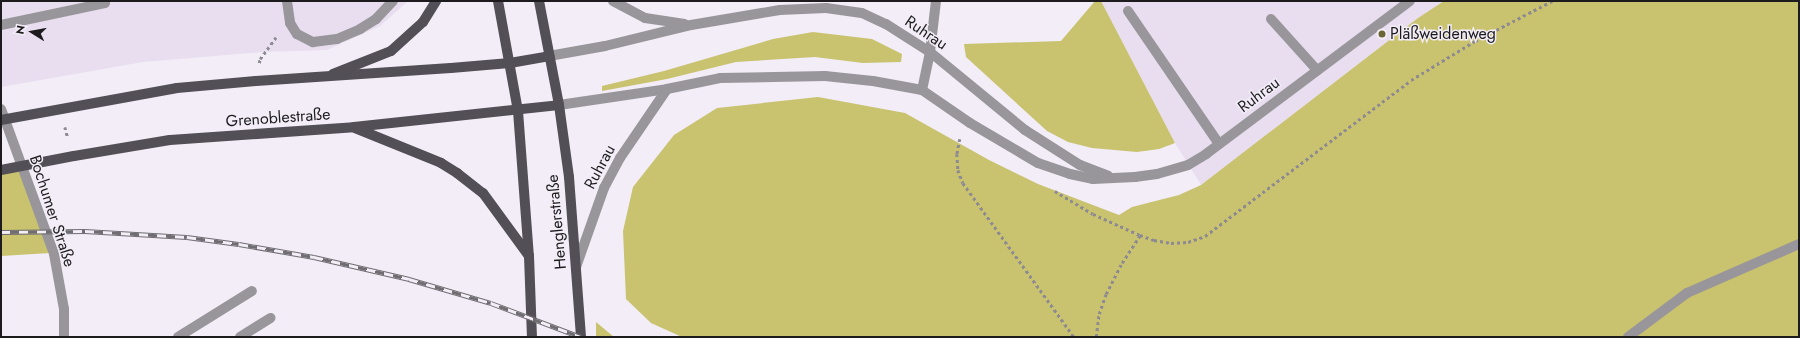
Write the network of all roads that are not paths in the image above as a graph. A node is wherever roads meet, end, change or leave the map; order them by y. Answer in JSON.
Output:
{"nodes":[{"id":1,"x":105,"y":1,"type":"edge"},
{"id":2,"x":287,"y":1,"type":"edge"},
{"id":3,"x":392,"y":1,"type":"edge"},
{"id":4,"x":436,"y":1,"type":"edge"},
{"id":5,"x":498,"y":1,"type":"edge"},
{"id":6,"x":540,"y":1,"type":"edge"},
{"id":7,"x":613,"y":1,"type":"edge"},
{"id":8,"x":936,"y":1,"type":"edge"},
{"id":9,"x":1403,"y":3,"type":"edge"},
{"id":10,"x":1128,"y":11,"type":"dead end"},
{"id":11,"x":1271,"y":19,"type":"dead end"},
{"id":12,"x":1,"y":25,"type":"edge"},
{"id":13,"x":691,"y":25,"type":"junction"},
{"id":14,"x":930,"y":52,"type":"junction"},
{"id":15,"x":549,"y":56,"type":"junction"},
{"id":16,"x":510,"y":63,"type":"junction"},
{"id":17,"x":1317,"y":70,"type":"junction"},
{"id":18,"x":322,"y":78,"type":"junction"},
{"id":19,"x":667,"y":89,"type":"junction"},
{"id":20,"x":922,"y":90,"type":"junction"},
{"id":21,"x":558,"y":105,"type":"junction"},
{"id":22,"x":1,"y":109,"type":"edge"},
{"id":23,"x":518,"y":111,"type":"junction"},
{"id":24,"x":3,"y":120,"type":"edge"},
{"id":25,"x":354,"y":127,"type":"junction"},
{"id":26,"x":1219,"y":144,"type":"junction"},
{"id":27,"x":21,"y":165,"type":"junction"},
{"id":28,"x":1,"y":170,"type":"edge"},
{"id":29,"x":1112,"y":178,"type":"junction"},
{"id":30,"x":1799,"y":244,"type":"edge"},
{"id":31,"x":529,"y":256,"type":"junction"},
{"id":32,"x":576,"y":267,"type":"junction"},
{"id":33,"x":252,"y":291,"type":"dead end"},
{"id":34,"x":270,"y":318,"type":"dead end"},
{"id":35,"x":64,"y":337,"type":"edge"},
{"id":36,"x":178,"y":337,"type":"edge"},
{"id":37,"x":240,"y":337,"type":"edge"},
{"id":38,"x":532,"y":337,"type":"edge"},
{"id":39,"x":581,"y":337,"type":"edge"},
{"id":40,"x":1628,"y":337,"type":"edge"}],
"edges":[{"from":1,"to":12,"type":"street"},
{"from":2,"to":3,"type":"street"},
{"from":4,"to":18,"type":"main road"},
{"from":5,"to":16,"type":"main road","name":"Henglerstraße"},
{"from":6,"to":15,"type":"main road","name":"Henglerstraße"},
{"from":7,"to":13,"type":"street","name":"Ruhrau"},
{"from":8,"to":14,"type":"street"},
{"from":9,"to":17,"type":"street","name":"Ruhrau"},
{"from":10,"to":26,"type":"street"},
{"from":11,"to":17,"type":"street"},
{"from":13,"to":14,"type":"street","name":"Ruhrau"},
{"from":13,"to":15,"type":"street","name":"Ruhrau"},
{"from":14,"to":20,"type":"street"},
{"from":14,"to":29,"type":"street","name":"Ruhrau"},
{"from":15,"to":16,"type":"main road"},
{"from":15,"to":21,"type":"main road","name":"Henglerstraße"},
{"from":16,"to":18,"type":"main road"},
{"from":16,"to":23,"type":"main road","name":"Henglerstraße"},
{"from":17,"to":26,"type":"street","name":"Ruhrau"},
{"from":18,"to":24,"type":"main road"},
{"from":19,"to":20,"type":"street","name":"Ruhrau"},
{"from":19,"to":21,"type":"street","name":"Ruhrau"},
{"from":19,"to":32,"type":"street","name":"Ruhrau"},
{"from":20,"to":29,"type":"street","name":"Ruhrau"},
{"from":21,"to":23,"type":"main road","name":"Grenoblestraße"},
{"from":21,"to":32,"type":"main road","name":"Henglerstraße"},
{"from":22,"to":24,"type":"street","name":"Bochumer Straße"},
{"from":23,"to":25,"type":"main road","name":"Grenoblestraße"},
{"from":23,"to":31,"type":"main road","name":"Henglerstraße"},
{"from":24,"to":27,"type":"street","name":"Bochumer Straße"},
{"from":25,"to":27,"type":"main road","name":"Grenoblestraße"},
{"from":25,"to":31,"type":"main road"},
{"from":26,"to":29,"type":"street","name":"Ruhrau"},
{"from":27,"to":28,"type":"main road","name":"Grenoblestraße"},
{"from":27,"to":35,"type":"street","name":"Bochumer Straße"},
{"from":30,"to":40,"type":"street"},
{"from":31,"to":38,"type":"main road","name":"Henglerstraße"},
{"from":32,"to":39,"type":"main road","name":"Henglerstraße"},
{"from":33,"to":36,"type":"street"},
{"from":34,"to":37,"type":"street"}]}
